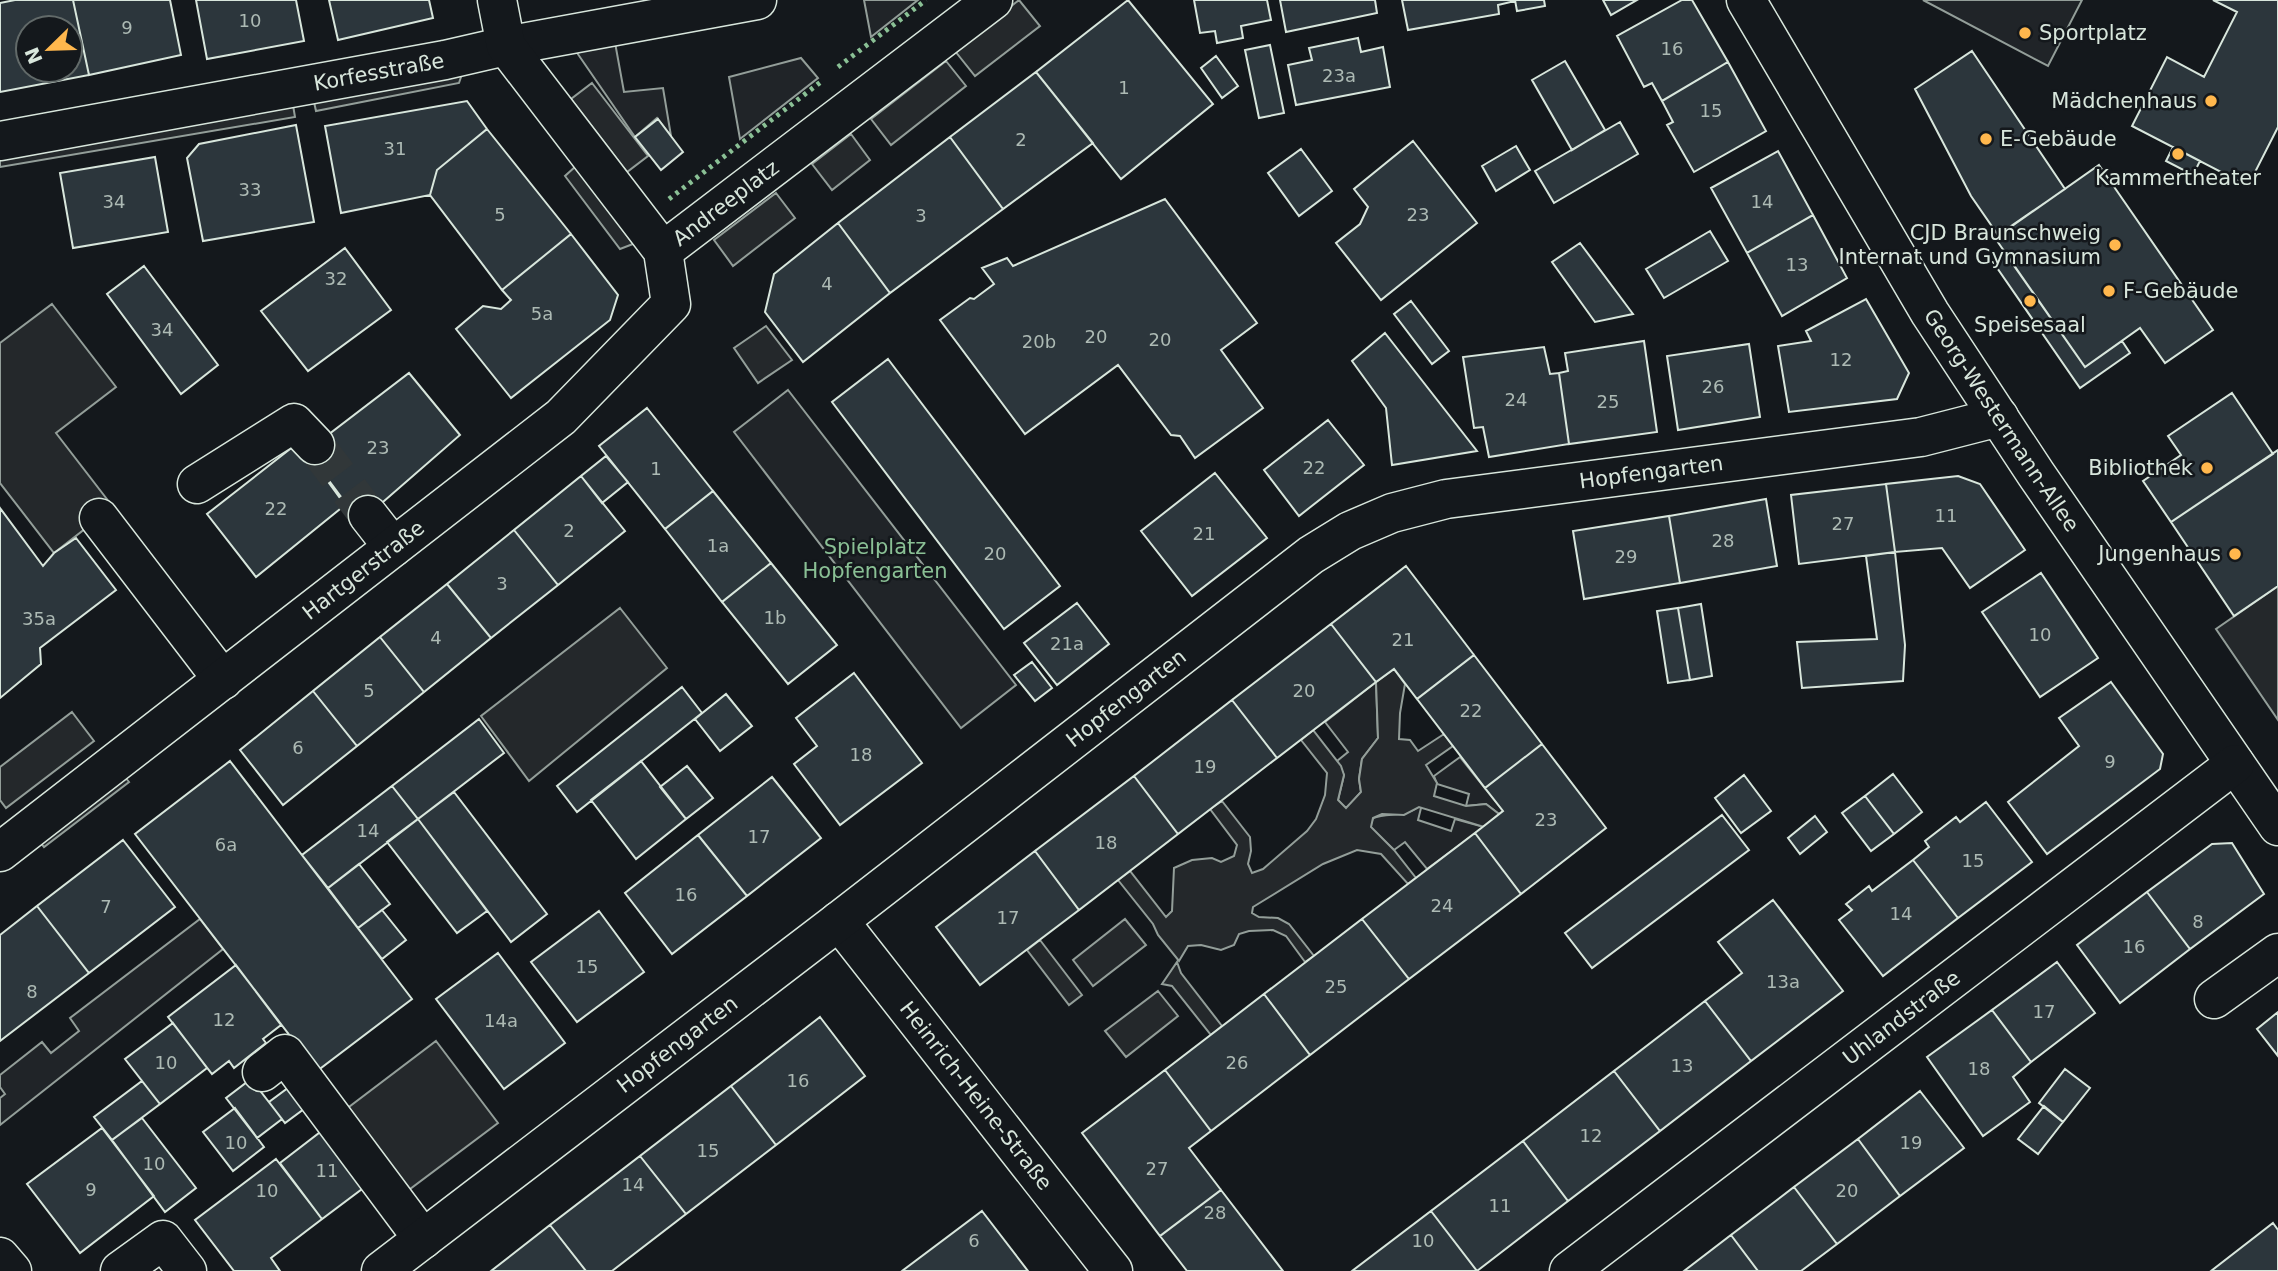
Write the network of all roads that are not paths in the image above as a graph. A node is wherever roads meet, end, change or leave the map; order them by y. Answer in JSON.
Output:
{"nodes":[{"id":1,"x":497,"y":0,"type":"edge"},
{"id":2,"x":757,"y":0,"type":"edge"},
{"id":3,"x":993,"y":0,"type":"edge"},
{"id":4,"x":1746,"y":0,"type":"edge"},
{"id":5,"x":506,"y":46,"type":"junction"},
{"id":6,"x":0,"y":141,"type":"edge"},
{"id":7,"x":663,"y":251,"type":"junction"},
{"id":8,"x":1999,"y":417,"type":"junction"},
{"id":9,"x":315,"y":445,"type":"tunnel mouth"},
{"id":10,"x":197,"y":484,"type":"dead end"},
{"id":11,"x":368,"y":515,"type":"tunnel mouth"},
{"id":12,"x":99,"y":518,"type":"dead end"},
{"id":13,"x":393,"y":547,"type":"junction"},
{"id":14,"x":223,"y":680,"type":"junction"},
{"id":15,"x":2235,"y":764,"type":"junction"},
{"id":16,"x":2278,"y":826,"type":"edge"},
{"id":17,"x":0,"y":852,"type":"edge"},
{"id":18,"x":839,"y":921,"type":"junction"},
{"id":19,"x":2278,"y":953,"type":"edge"},
{"id":20,"x":2214,"y":999,"type":"dead end"},
{"id":21,"x":262,"y":1072,"type":"dead end"},
{"id":22,"x":423,"y":1239,"type":"junction"},
{"id":23,"x":0,"y":1257,"type":"edge"},
{"id":24,"x":12,"y":1271,"type":"edge"},
{"id":25,"x":120,"y":1271,"type":"edge"},
{"id":26,"x":187,"y":1271,"type":"edge"},
{"id":27,"x":381,"y":1271,"type":"edge"},
{"id":28,"x":1114,"y":1271,"type":"edge"},
{"id":29,"x":1569,"y":1271,"type":"edge"}],
"edges":[{"from":1,"to":5,"type":"street"},
{"from":2,"to":5,"type":"street","name":"Korfesstraße"},
{"from":3,"to":7,"type":"street","name":"Andreeplatz"},
{"from":4,"to":8,"type":"street","name":"Georg-Westermann-Allee"},
{"from":5,"to":6,"type":"street","name":"Korfesstraße"},
{"from":5,"to":7,"type":"street","name":"Andreeplatz"},
{"from":7,"to":13,"type":"street","name":"Hartgerstraße"},
{"from":8,"to":15,"type":"street","name":"Georg-Westermann-Allee"},
{"from":8,"to":18,"type":"street","name":"Hopfengarten"},
{"from":9,"to":10,"type":"street"},
{"from":11,"to":13,"type":"street"},
{"from":12,"to":14,"type":"street"},
{"from":13,"to":14,"type":"street","name":"Hartgerstraße"},
{"from":14,"to":17,"type":"street","name":"Hartgerstraße"},
{"from":15,"to":16,"type":"street","name":"Georg-Westermann-Allee"},
{"from":15,"to":29,"type":"street","name":"Uhlandstraße"},
{"from":18,"to":22,"type":"street","name":"Hopfengarten"},
{"from":18,"to":28,"type":"street","name":"Heinrich-Heine-Straße"},
{"from":19,"to":20,"type":"street"},
{"from":21,"to":22,"type":"street"},
{"from":22,"to":27,"type":"street","name":"Hopfengarten"},
{"from":23,"to":24,"type":"street"},
{"from":25,"to":26,"type":"street"}]}
